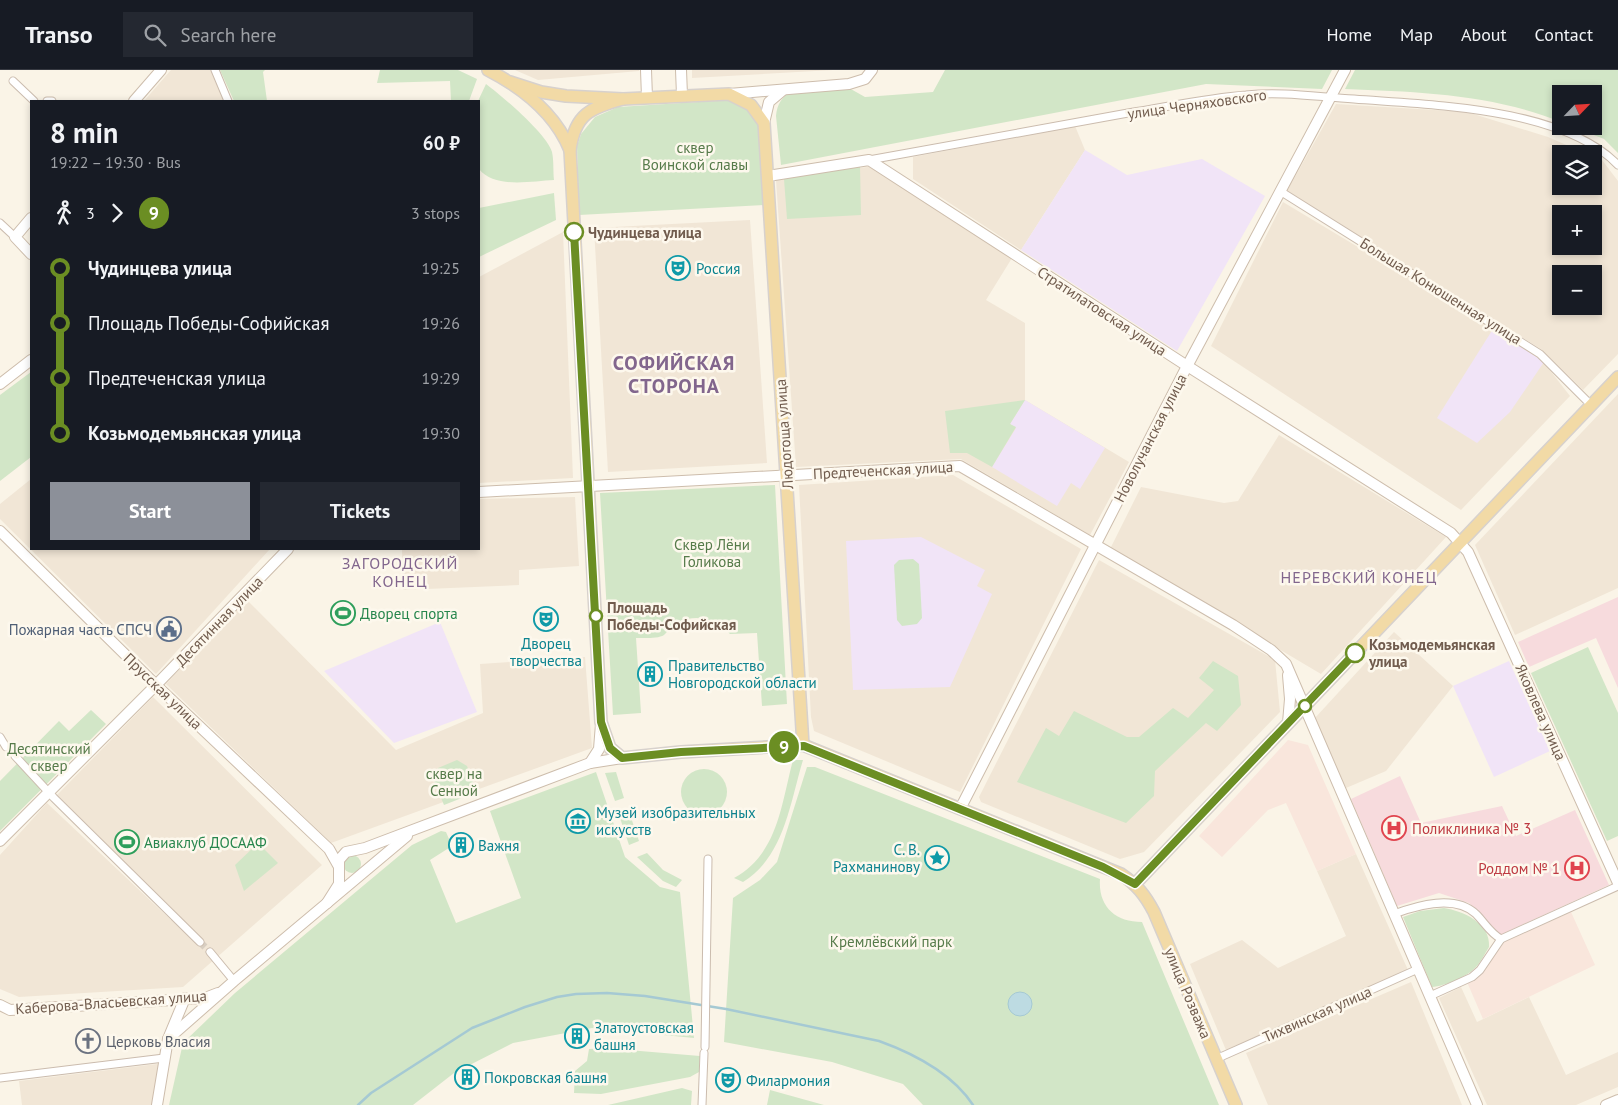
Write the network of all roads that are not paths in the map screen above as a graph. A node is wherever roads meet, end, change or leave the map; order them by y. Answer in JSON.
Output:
{"nodes":[{"id":1,"x":161,"y":70,"type":"edge"},
{"id":2,"x":214,"y":70,"type":"edge"},
{"id":3,"x":488,"y":70,"type":"edge"},
{"id":4,"x":646,"y":70,"type":"edge"},
{"id":5,"x":680,"y":70,"type":"edge"},
{"id":6,"x":872,"y":70,"type":"edge"},
{"id":7,"x":1345,"y":70,"type":"edge"},
{"id":8,"x":13,"y":81,"type":"dead end"},
{"id":9,"x":510,"y":82,"type":"junction"},
{"id":10,"x":785,"y":90,"type":"junction"},
{"id":11,"x":729,"y":94,"type":"junction"},
{"id":12,"x":682,"y":95,"type":"junction"},
{"id":13,"x":647,"y":97,"type":"junction"},
{"id":14,"x":1331,"y":97,"type":"junction"},
{"id":15,"x":623,"y":99,"type":"junction"},
{"id":16,"x":33,"y":100,"type":"edge"},
{"id":17,"x":135,"y":100,"type":"edge"},
{"id":18,"x":228,"y":100,"type":"edge"},
{"id":19,"x":764,"y":123,"type":"junction"},
{"id":20,"x":570,"y":150,"type":"junction"},
{"id":21,"x":869,"y":160,"type":"junction"},
{"id":22,"x":1618,"y":165,"type":"edge"},
{"id":23,"x":768,"y":176,"type":"junction"},
{"id":24,"x":1280,"y":191,"type":"junction"},
{"id":25,"x":30,"y":219,"type":"edge"},
{"id":26,"x":0,"y":223,"type":"edge"},
{"id":27,"x":15,"y":237,"type":"junction"},
{"id":28,"x":30,"y":253,"type":"edge"},
{"id":29,"x":30,"y":361,"type":"edge"},
{"id":30,"x":1187,"y":366,"type":"junction"},
{"id":31,"x":1618,"y":377,"type":"edge"},
{"id":32,"x":0,"y":384,"type":"edge"},
{"id":33,"x":1591,"y":405,"type":"junction"},
{"id":34,"x":787,"y":476,"type":"junction"},
{"id":35,"x":588,"y":487,"type":"junction"},
{"id":36,"x":480,"y":492,"type":"edge"},
{"id":37,"x":0,"y":531,"type":"edge"},
{"id":38,"x":1461,"y":542,"type":"junction"},
{"id":39,"x":1095,"y":545,"type":"junction"},
{"id":40,"x":287,"y":550,"type":"edge"},
{"id":41,"x":1286,"y":664,"type":"junction"},
{"id":42,"x":156,"y":686,"type":"junction"},
{"id":43,"x":1304,"y":706,"type":"junction"},
{"id":44,"x":601,"y":722,"type":"junction"},
{"id":45,"x":1288,"y":723,"type":"junction"},
{"id":46,"x":0,"y":737,"type":"edge"},
{"id":47,"x":804,"y":746,"type":"junction"},
{"id":48,"x":6,"y":747,"type":"dead end"},
{"id":49,"x":15,"y":756,"type":"dead end"},
{"id":50,"x":622,"y":758,"type":"junction"},
{"id":51,"x":590,"y":763,"type":"junction"},
{"id":52,"x":49,"y":793,"type":"junction"},
{"id":53,"x":960,"y":809,"type":"junction"},
{"id":54,"x":420,"y":828,"type":"junction"},
{"id":55,"x":0,"y":841,"type":"edge"},
{"id":56,"x":329,"y":849,"type":"junction"},
{"id":57,"x":349,"y":851,"type":"junction"},
{"id":58,"x":708,"y":859,"type":"dead end"},
{"id":59,"x":339,"y":868,"type":"junction"},
{"id":60,"x":361,"y":876,"type":"junction"},
{"id":61,"x":1135,"y":884,"type":"junction"},
{"id":62,"x":1618,"y":885,"type":"edge"},
{"id":63,"x":327,"y":903,"type":"junction"},
{"id":64,"x":1394,"y":914,"type":"junction"},
{"id":65,"x":1501,"y":939,"type":"junction"},
{"id":66,"x":199,"y":940,"type":"tunnel mouth"},
{"id":67,"x":210,"y":952,"type":"tunnel mouth"},
{"id":68,"x":1418,"y":969,"type":"junction"},
{"id":69,"x":234,"y":981,"type":"junction"},
{"id":70,"x":222,"y":992,"type":"junction"},
{"id":71,"x":1430,"y":996,"type":"junction"},
{"id":72,"x":185,"y":998,"type":"junction"},
{"id":73,"x":0,"y":1005,"type":"edge"},
{"id":74,"x":5,"y":1011,"type":"edge"},
{"id":75,"x":168,"y":1039,"type":"junction"},
{"id":76,"x":164,"y":1058,"type":"junction"},
{"id":77,"x":1216,"y":1059,"type":"junction"},
{"id":78,"x":0,"y":1078,"type":"edge"},
{"id":79,"x":1618,"y":1100,"type":"edge"},
{"id":80,"x":157,"y":1105,"type":"edge"},
{"id":81,"x":702,"y":1105,"type":"edge"},
{"id":82,"x":1236,"y":1105,"type":"edge"},
{"id":83,"x":1477,"y":1105,"type":"edge"},
{"id":84,"x":1606,"y":1105,"type":"edge"}],
"edges":[{"from":1,"to":17,"type":"street"},
{"from":2,"to":18,"type":"street"},
{"from":3,"to":9,"type":"main road"},
{"from":4,"to":13,"type":"street"},
{"from":5,"to":12,"type":"street"},
{"from":6,"to":10,"type":"street"},
{"from":7,"to":14,"type":"street","name":"Новолучанская улица"},
{"from":8,"to":16,"type":"street"},
{"from":9,"to":15,"type":"main road"},
{"from":9,"to":20,"type":"main road"},
{"from":10,"to":11,"type":"street"},
{"from":10,"to":19,"type":"street","name":"Людогоща улица"},
{"from":11,"to":12,"type":"main road"},
{"from":11,"to":19,"type":"main road"},
{"from":12,"to":13,"type":"main road"},
{"from":13,"to":15,"type":"main road"},
{"from":14,"to":21,"type":"street","name":"улица Черняховского"},
{"from":14,"to":22,"type":"street","name":"улица Черняховского"},
{"from":14,"to":24,"type":"street","name":"Новолучанская улица"},
{"from":15,"to":20,"type":"main road"},
{"from":19,"to":23,"type":"main road","name":"Людогоща улица"},
{"from":20,"to":35,"type":"main road"},
{"from":21,"to":23,"type":"street","name":"улица Черняховского"},
{"from":21,"to":30,"type":"street","name":"Стратилатовская улица"},
{"from":23,"to":34,"type":"main road","name":"Людогоща улица"},
{"from":24,"to":30,"type":"street","name":"Новолучанская улица"},
{"from":24,"to":33,"type":"street","name":"Большая Конюшенная улица"},
{"from":25,"to":27,"type":"street"},
{"from":26,"to":27,"type":"street"},
{"from":27,"to":28,"type":"street"},
{"from":29,"to":32,"type":"street"},
{"from":30,"to":38,"type":"street","name":"Стратилатовская улица"},
{"from":30,"to":39,"type":"street","name":"Новолучанская улица"},
{"from":31,"to":33,"type":"main road"},
{"from":33,"to":38,"type":"main road"},
{"from":34,"to":35,"type":"street","name":"Предтеченская улица"},
{"from":34,"to":39,"type":"street","name":"Предтеченская улица"},
{"from":34,"to":47,"type":"main road","name":"Людогоща улица"},
{"from":35,"to":36,"type":"street"},
{"from":35,"to":44,"type":"main road"},
{"from":37,"to":42,"type":"street","name":"Прусская улица"},
{"from":38,"to":43,"type":"main road"},
{"from":38,"to":62,"type":"street","name":"Яковлева улица"},
{"from":39,"to":41,"type":"street","name":"Предтеченская улица"},
{"from":39,"to":53,"type":"street","name":"Новолучанская улица"},
{"from":40,"to":42,"type":"street","name":"Десятинная улица"},
{"from":41,"to":43,"type":"street","name":"Предтеченская улица"},
{"from":41,"to":45,"type":"street"},
{"from":42,"to":52,"type":"street","name":"Десятинная улица"},
{"from":42,"to":56,"type":"street","name":"Прусская улица"},
{"from":43,"to":45,"type":"main road"},
{"from":43,"to":64,"type":"street"},
{"from":44,"to":50,"type":"main road"},
{"from":44,"to":51,"type":"street"},
{"from":45,"to":61,"type":"main road"},
{"from":46,"to":48,"type":"street"},
{"from":47,"to":50,"type":"main road"},
{"from":47,"to":53,"type":"main road"},
{"from":49,"to":52,"type":"street"},
{"from":50,"to":51,"type":"street"},
{"from":51,"to":54,"type":"street"},
{"from":52,"to":55,"type":"street","name":"Десятинная улица"},
{"from":52,"to":66,"type":"street"},
{"from":53,"to":61,"type":"main road"},
{"from":54,"to":57,"type":"street"},
{"from":54,"to":60,"type":"street"},
{"from":56,"to":57,"type":"street"},
{"from":56,"to":59,"type":"street","name":"Прусская улица"},
{"from":57,"to":59,"type":"street"},
{"from":57,"to":60,"type":"street"},
{"from":58,"to":81,"type":"street"},
{"from":59,"to":60,"type":"street"},
{"from":59,"to":63,"type":"street"},
{"from":60,"to":63,"type":"street"},
{"from":61,"to":77,"type":"main road","name":"улица Розважа"},
{"from":62,"to":65,"type":"street"},
{"from":63,"to":69,"type":"street"},
{"from":64,"to":65,"type":"street"},
{"from":64,"to":68,"type":"street"},
{"from":65,"to":71,"type":"street"},
{"from":67,"to":69,"type":"street"},
{"from":68,"to":71,"type":"street"},
{"from":68,"to":77,"type":"street","name":"Тихвинская улица"},
{"from":69,"to":70,"type":"street"},
{"from":70,"to":72,"type":"street","name":"Каберова-Власьевская улица"},
{"from":70,"to":75,"type":"street"},
{"from":71,"to":83,"type":"street"},
{"from":72,"to":74,"type":"street","name":"Каберова-Власьевская улица"},
{"from":72,"to":75,"type":"street"},
{"from":73,"to":74,"type":"street","name":"Каберова-Власьевская улица"},
{"from":75,"to":76,"type":"street"},
{"from":76,"to":78,"type":"street"},
{"from":76,"to":80,"type":"street"},
{"from":77,"to":82,"type":"main road","name":"улица Розважа"},
{"from":79,"to":84,"type":"street"}]}
